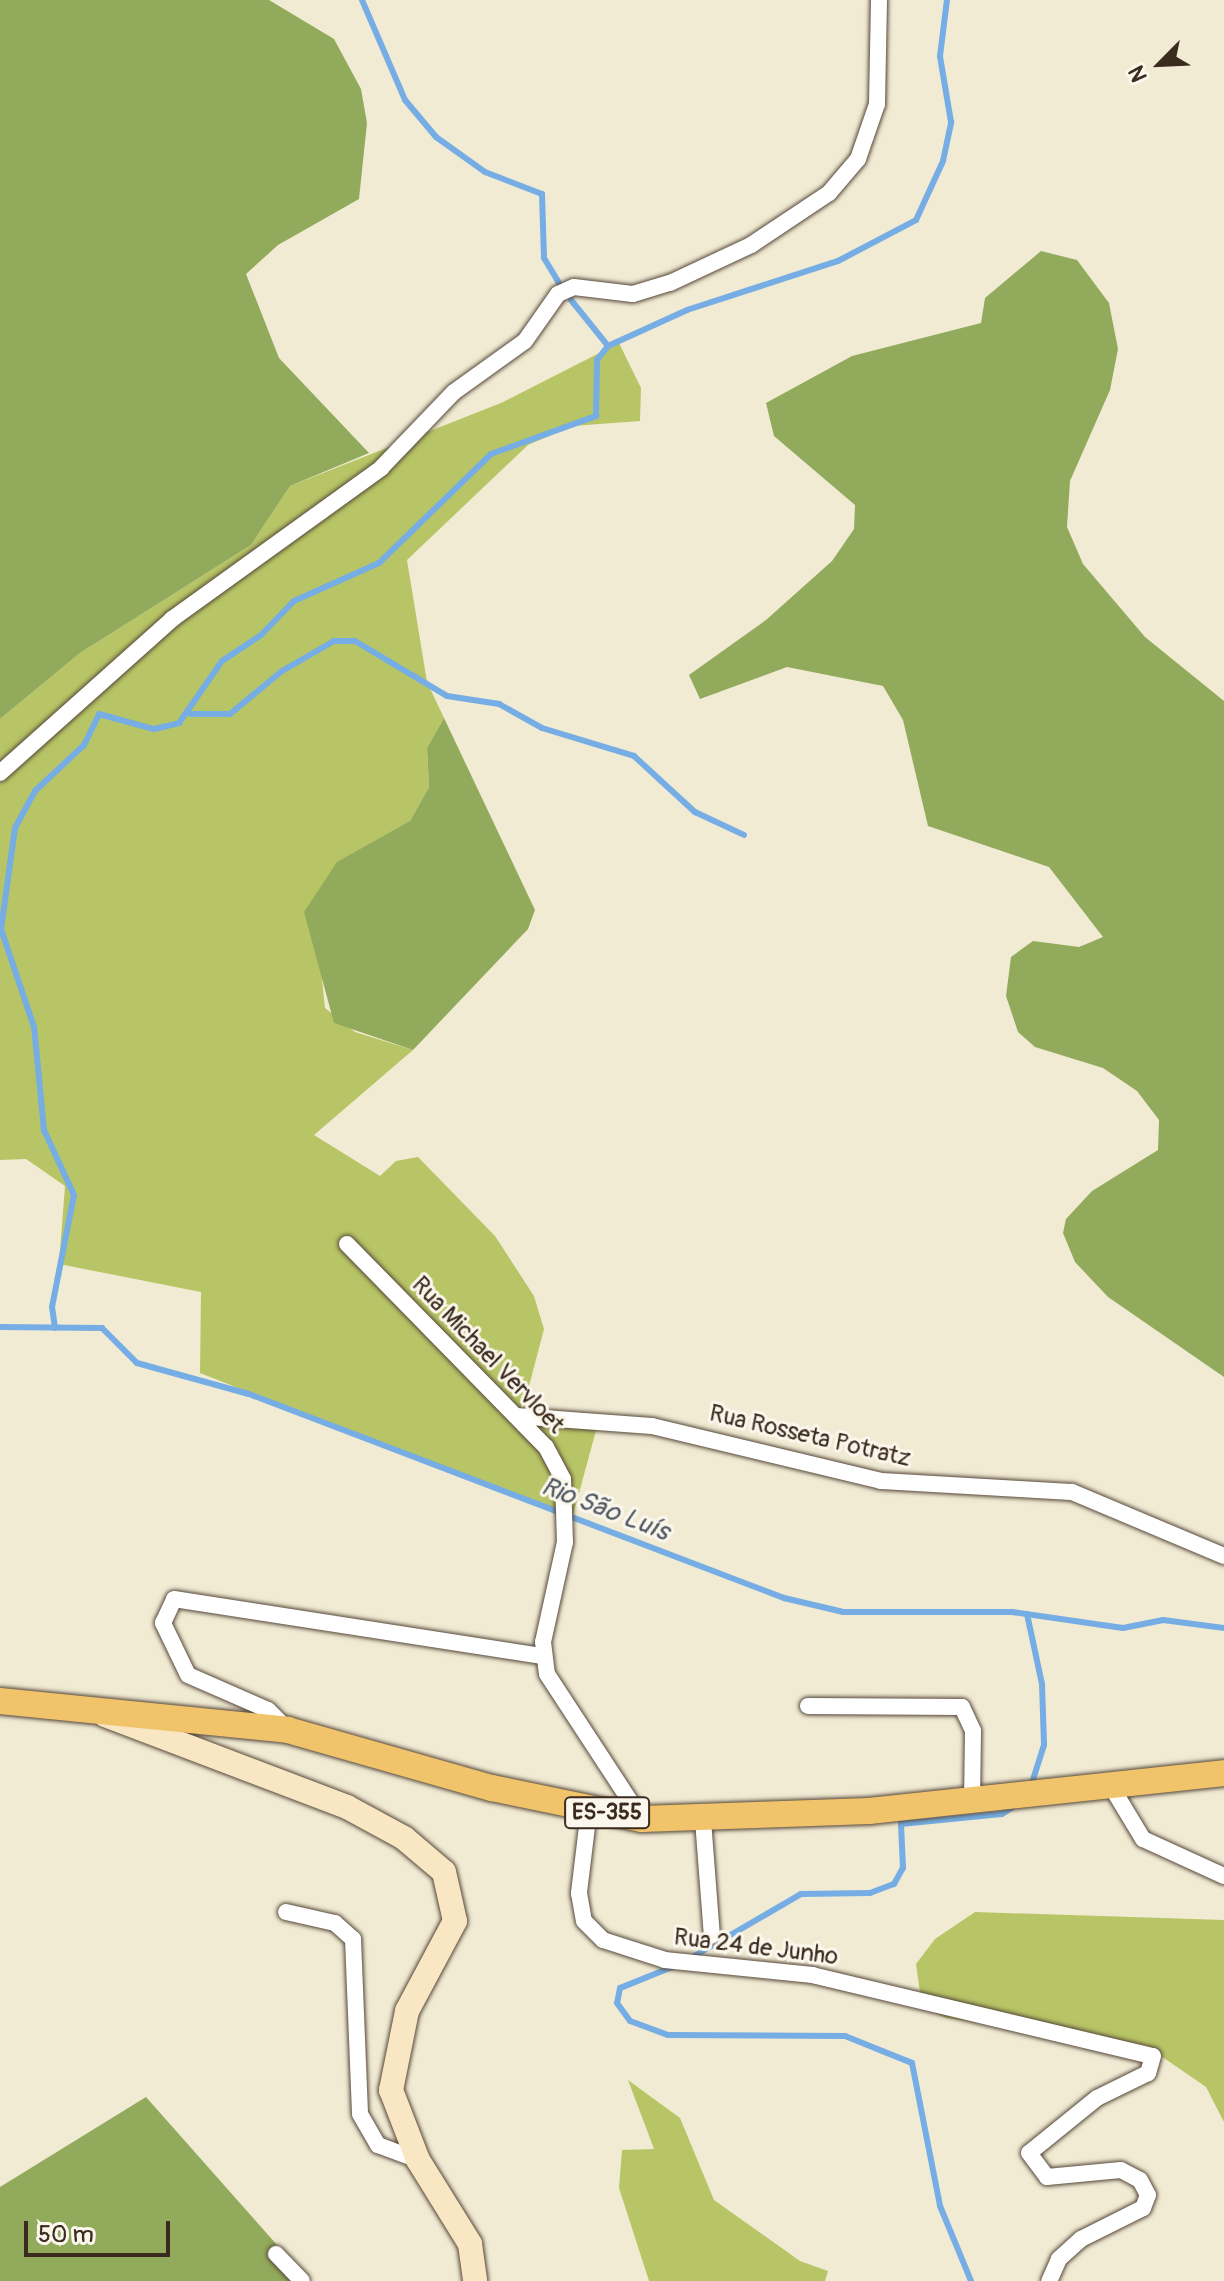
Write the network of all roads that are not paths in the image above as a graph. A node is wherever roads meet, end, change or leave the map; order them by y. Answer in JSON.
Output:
{"nodes":[{"id":1,"x":879,"y":0,"type":"edge"},
{"id":2,"x":0,"y":773,"type":"edge"},
{"id":3,"x":347,"y":1244,"type":"dead end"},
{"id":4,"x":516,"y":1416,"type":"junction"},
{"id":5,"x":1224,"y":1556,"type":"edge"},
{"id":6,"x":543,"y":1656,"type":"junction"},
{"id":7,"x":0,"y":1701,"type":"edge"},
{"id":8,"x":808,"y":1706,"type":"dead end"},
{"id":9,"x":88,"y":1707,"type":"junction"},
{"id":10,"x":288,"y":1730,"type":"junction"},
{"id":11,"x":1224,"y":1773,"type":"edge"},
{"id":12,"x":1111,"y":1786,"type":"junction"},
{"id":13,"x":972,"y":1800,"type":"junction"},
{"id":14,"x":589,"y":1810,"type":"junction"},
{"id":15,"x":642,"y":1819,"type":"junction"},
{"id":16,"x":703,"y":1820,"type":"junction"},
{"id":17,"x":1224,"y":1876,"type":"edge"},
{"id":18,"x":286,"y":1912,"type":"dead end"},
{"id":19,"x":712,"y":1936,"type":"dead end"},
{"id":20,"x":418,"y":2160,"type":"junction"},
{"id":21,"x":276,"y":2254,"type":"dead end"},
{"id":22,"x":302,"y":2281,"type":"edge"},
{"id":23,"x":475,"y":2281,"type":"edge"},
{"id":24,"x":1049,"y":2281,"type":"edge"}],
"edges":[{"from":1,"to":2,"type":"street"},
{"from":3,"to":4,"type":"street","name":"Rua Michael Vervloet"},
{"from":4,"to":5,"type":"street","name":"Rua Rosseta Potratz"},
{"from":4,"to":6,"type":"street","name":"Rua Michael Vervloet"},
{"from":6,"to":10,"type":"street"},
{"from":6,"to":15,"type":"street"},
{"from":7,"to":9,"type":"main road","number":"ES-355"},
{"from":8,"to":13,"type":"street"},
{"from":9,"to":10,"type":"main road","number":"ES-355"},
{"from":9,"to":20,"type":"street"},
{"from":10,"to":14,"type":"main road","number":"ES-355"},
{"from":11,"to":12,"type":"main road","number":"ES-355"},
{"from":12,"to":13,"type":"main road","number":"ES-355"},
{"from":12,"to":17,"type":"street"},
{"from":13,"to":16,"type":"main road","number":"ES-355"},
{"from":14,"to":15,"type":"main road","number":"ES-355"},
{"from":14,"to":24,"type":"street","name":"Rua 24 de Junho"},
{"from":15,"to":16,"type":"main road","number":"ES-355"},
{"from":16,"to":19,"type":"street"},
{"from":18,"to":20,"type":"street"},
{"from":20,"to":23,"type":"street"},
{"from":21,"to":22,"type":"street"}]}
